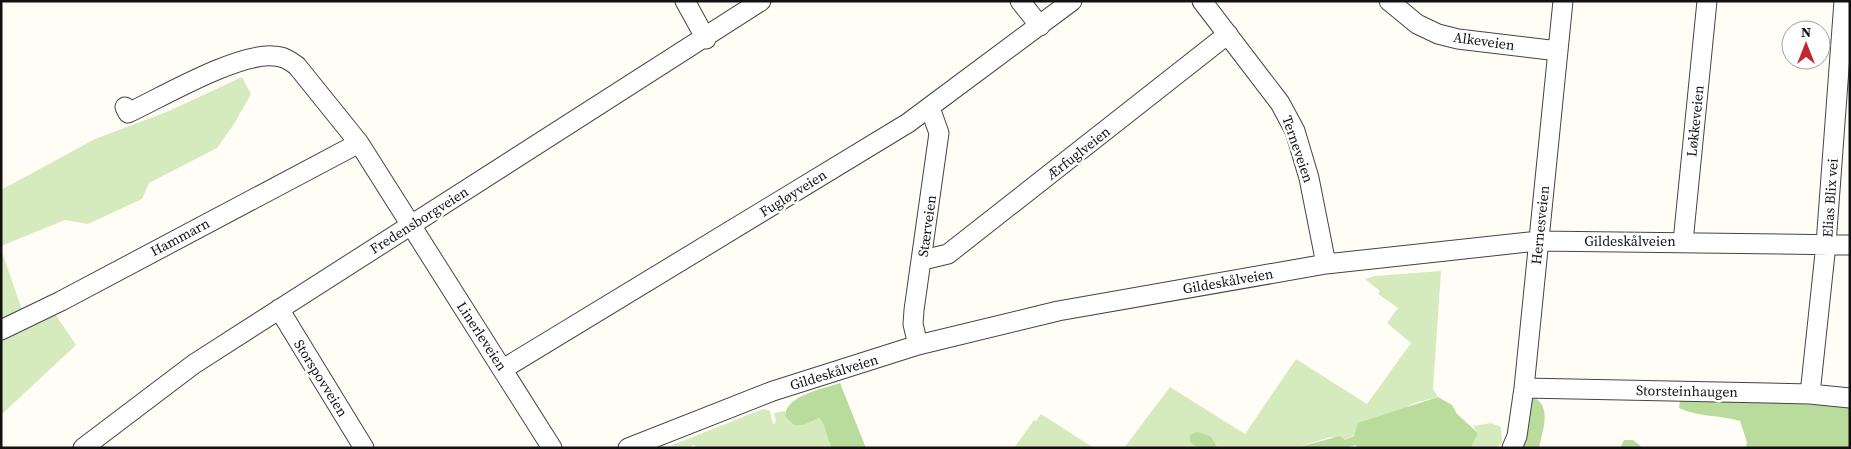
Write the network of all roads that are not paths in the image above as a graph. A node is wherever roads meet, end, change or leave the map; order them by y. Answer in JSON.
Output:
{"nodes":[{"id":1,"x":685,"y":1,"type":"edge"},
{"id":2,"x":761,"y":1,"type":"edge"},
{"id":3,"x":1020,"y":1,"type":"edge"},
{"id":4,"x":1072,"y":1,"type":"edge"},
{"id":5,"x":1202,"y":1,"type":"edge"},
{"id":6,"x":1389,"y":1,"type":"edge"},
{"id":7,"x":1564,"y":1,"type":"edge"},
{"id":8,"x":1707,"y":1,"type":"edge"},
{"id":9,"x":1844,"y":1,"type":"edge"},
{"id":10,"x":1040,"y":26,"type":"junction"},
{"id":11,"x":1228,"y":34,"type":"junction"},
{"id":12,"x":706,"y":38,"type":"junction"},
{"id":13,"x":1558,"y":51,"type":"junction"},
{"id":14,"x":125,"y":107,"type":"dead end"},
{"id":15,"x":930,"y":108,"type":"junction"},
{"id":16,"x":359,"y":143,"type":"junction"},
{"id":17,"x":411,"y":225,"type":"junction"},
{"id":18,"x":1538,"y":241,"type":"junction"},
{"id":19,"x":1683,"y":242,"type":"junction"},
{"id":20,"x":1826,"y":244,"type":"junction"},
{"id":21,"x":1850,"y":244,"type":"edge"},
{"id":22,"x":923,"y":260,"type":"junction"},
{"id":23,"x":1326,"y":264,"type":"junction"},
{"id":24,"x":279,"y":309,"type":"junction"},
{"id":25,"x":1,"y":330,"type":"edge"},
{"id":26,"x":918,"y":345,"type":"junction"},
{"id":27,"x":503,"y":369,"type":"junction"},
{"id":28,"x":1524,"y":388,"type":"junction"},
{"id":29,"x":1810,"y":394,"type":"junction"},
{"id":30,"x":1850,"y":398,"type":"edge"},
{"id":31,"x":83,"y":448,"type":"edge"},
{"id":32,"x":364,"y":448,"type":"edge"},
{"id":33,"x":552,"y":448,"type":"edge"},
{"id":34,"x":628,"y":448,"type":"edge"},
{"id":35,"x":1512,"y":448,"type":"edge"}],
"edges":[{"from":1,"to":12,"type":"street"},
{"from":2,"to":12,"type":"street","name":"Fredensborgveien"},
{"from":3,"to":10,"type":"street"},
{"from":4,"to":10,"type":"street","name":"Fugløyveien"},
{"from":5,"to":11,"type":"street","name":"Terneveien"},
{"from":6,"to":13,"type":"street","name":"Alkeveien"},
{"from":7,"to":13,"type":"street","name":"Hernesveien"},
{"from":8,"to":19,"type":"street","name":"Løkkeveien"},
{"from":9,"to":20,"type":"street","name":"Elias Blix vei"},
{"from":10,"to":15,"type":"street","name":"Fugløyveien"},
{"from":11,"to":22,"type":"street","name":"Ærfuglveien"},
{"from":11,"to":23,"type":"street","name":"Terneveien"},
{"from":12,"to":17,"type":"street","name":"Fredensborgveien"},
{"from":13,"to":18,"type":"street","name":"Hernesveien"},
{"from":14,"to":16,"type":"street"},
{"from":15,"to":22,"type":"street","name":"Stærveien"},
{"from":15,"to":27,"type":"street","name":"Fugløyveien"},
{"from":16,"to":17,"type":"street"},
{"from":16,"to":25,"type":"street","name":"Hammarn"},
{"from":17,"to":24,"type":"street","name":"Fredensborgveien"},
{"from":17,"to":27,"type":"street","name":"Linerleveien"},
{"from":18,"to":19,"type":"street","name":"Gildeskålveien"},
{"from":18,"to":23,"type":"street","name":"Gildeskålveien"},
{"from":18,"to":28,"type":"street","name":"Hernesveien"},
{"from":19,"to":20,"type":"street","name":"Gildeskålveien"},
{"from":20,"to":21,"type":"street","name":"Gildeskålveien"},
{"from":20,"to":29,"type":"street","name":"Elias Blix vei"},
{"from":22,"to":26,"type":"street","name":"Stærveien"},
{"from":23,"to":26,"type":"street","name":"Gildeskålveien"},
{"from":24,"to":31,"type":"street","name":"Fredensborgveien"},
{"from":24,"to":32,"type":"street","name":"Storspovveien"},
{"from":26,"to":34,"type":"street","name":"Gildeskålveien"},
{"from":27,"to":33,"type":"street","name":"Linerleveien"},
{"from":28,"to":29,"type":"street","name":"Storsteinhaugen"},
{"from":28,"to":35,"type":"street","name":"Hernesveien"},
{"from":29,"to":30,"type":"street","name":"Storsteinhaugen"}]}
